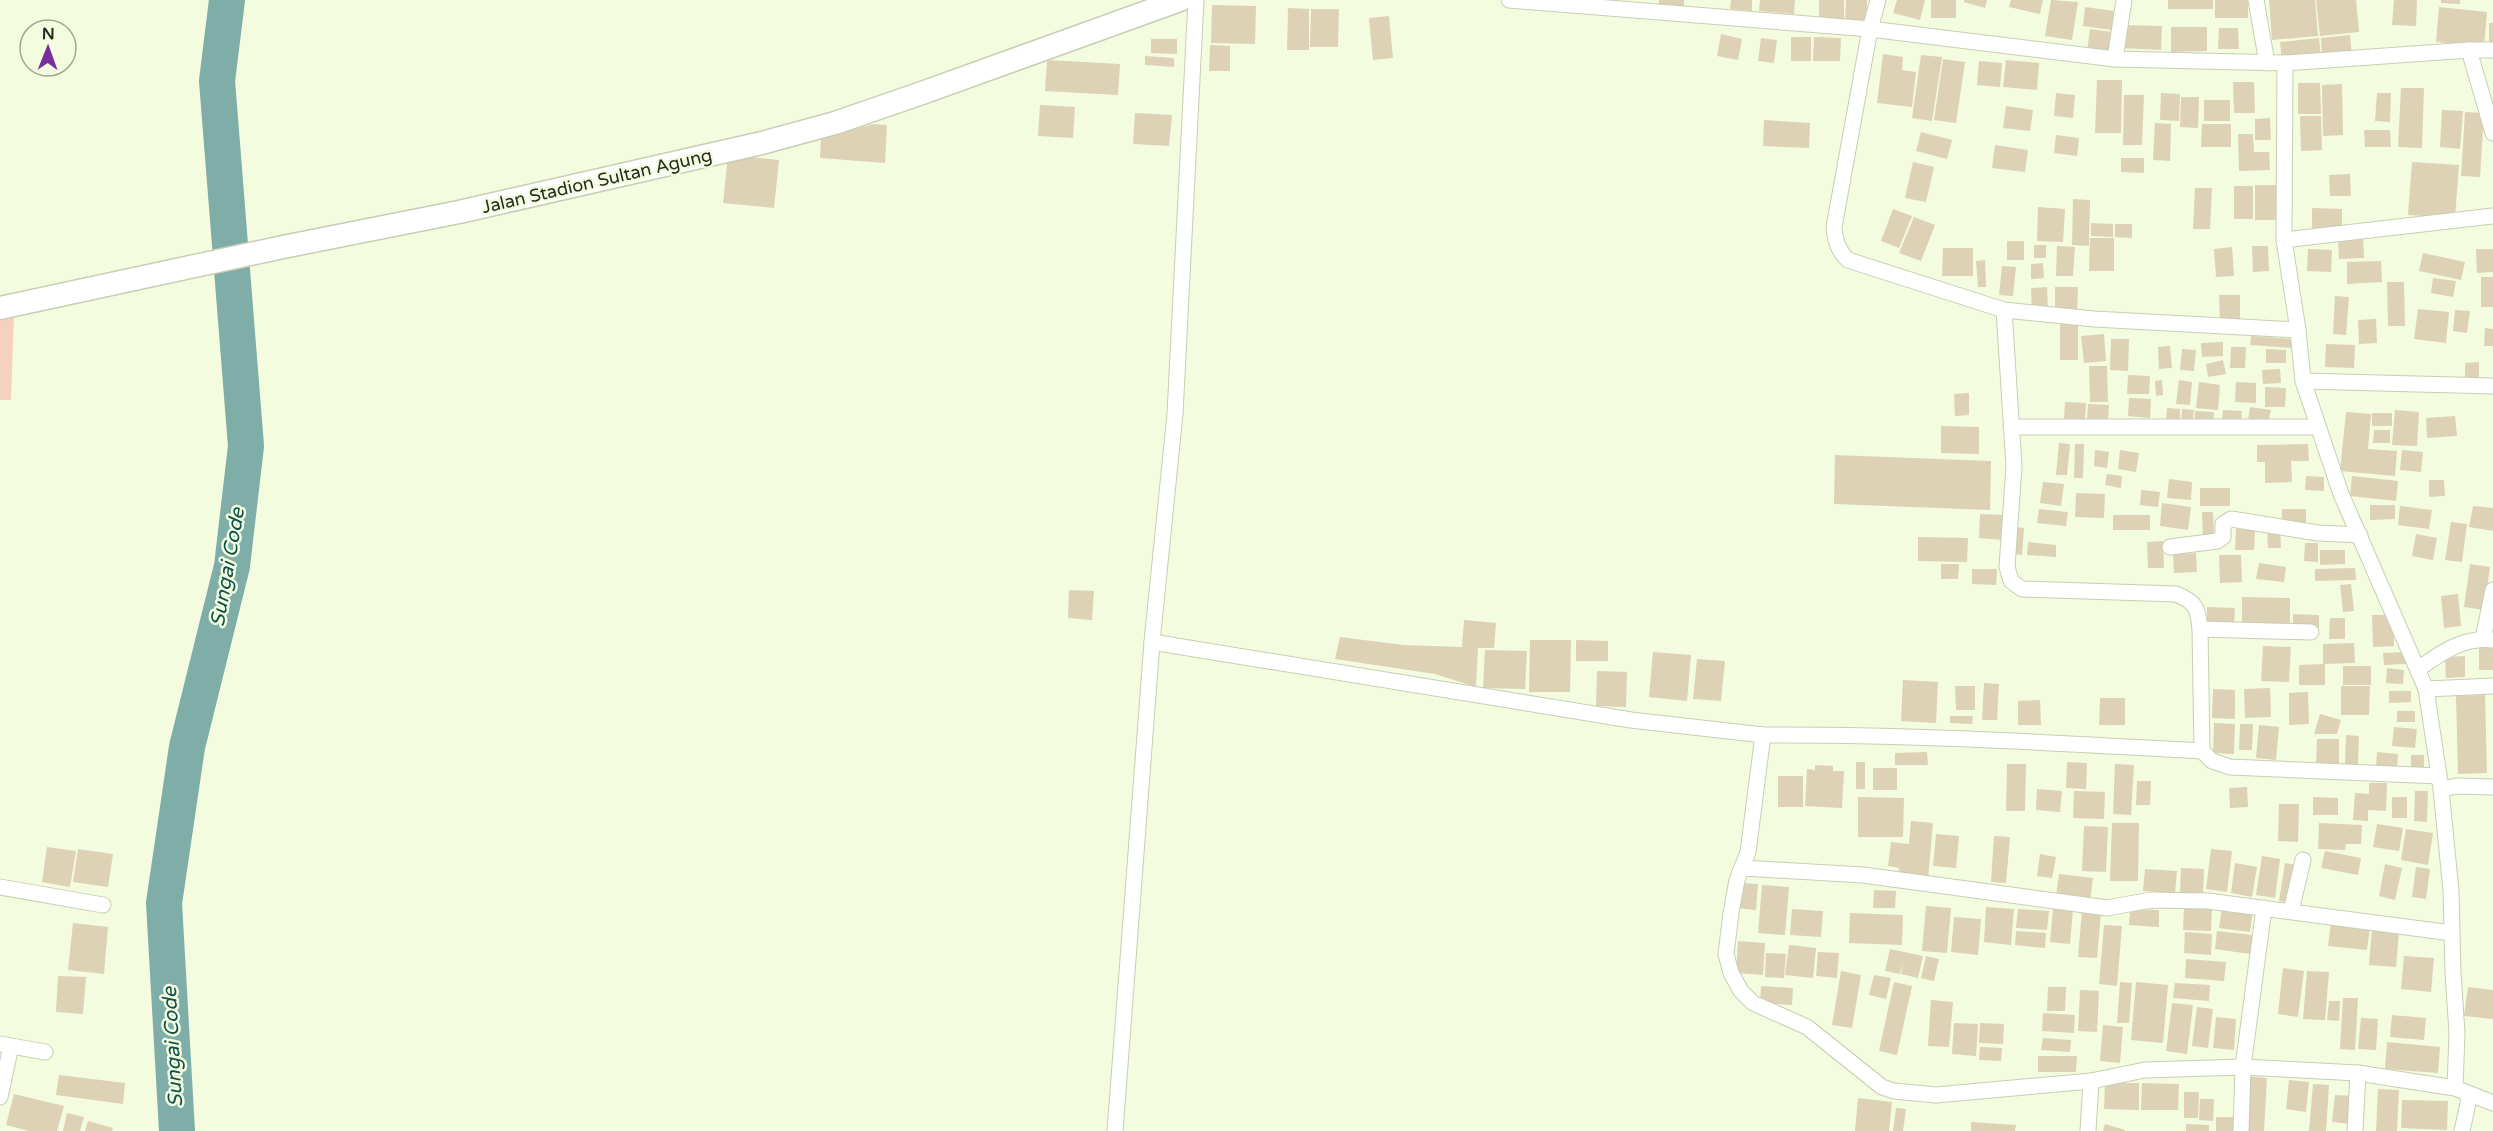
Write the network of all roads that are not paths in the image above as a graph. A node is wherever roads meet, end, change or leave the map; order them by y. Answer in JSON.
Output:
{"nodes":[{"id":1,"x":1180,"y":0,"type":"edge"},
{"id":2,"x":1196,"y":0,"type":"edge"},
{"id":3,"x":1509,"y":0,"type":"edge"},
{"id":4,"x":1878,"y":0,"type":"edge"},
{"id":5,"x":2124,"y":0,"type":"edge"},
{"id":6,"x":2256,"y":0,"type":"edge"},
{"id":7,"x":1870,"y":29,"type":"junction"},
{"id":8,"x":2469,"y":50,"type":"junction"},
{"id":9,"x":2493,"y":50,"type":"edge"},
{"id":10,"x":2115,"y":59,"type":"junction"},
{"id":11,"x":2267,"y":63,"type":"junction"},
{"id":12,"x":2285,"y":63,"type":"junction"},
{"id":13,"x":2493,"y":133,"type":"edge"},
{"id":14,"x":2493,"y":216,"type":"edge"},
{"id":15,"x":2284,"y":240,"type":"junction"},
{"id":16,"x":0,"y":308,"type":"edge"},
{"id":17,"x":2004,"y":310,"type":"junction"},
{"id":18,"x":2298,"y":330,"type":"junction"},
{"id":19,"x":2303,"y":381,"type":"junction"},
{"id":20,"x":2493,"y":386,"type":"edge"},
{"id":21,"x":2011,"y":427,"type":"junction"},
{"id":22,"x":2317,"y":427,"type":"junction"},
{"id":23,"x":2360,"y":535,"type":"junction"},
{"id":24,"x":2170,"y":547,"type":"dead end"},
{"id":25,"x":2493,"y":590,"type":"edge"},
{"id":26,"x":2200,"y":629,"type":"junction"},
{"id":27,"x":2311,"y":632,"type":"dead end"},
{"id":28,"x":2488,"y":639,"type":"edge"},
{"id":29,"x":1152,"y":642,"type":"junction"},
{"id":30,"x":2418,"y":669,"type":"junction"},
{"id":31,"x":2493,"y":686,"type":"edge"},
{"id":32,"x":2426,"y":689,"type":"junction"},
{"id":33,"x":1763,"y":735,"type":"junction"},
{"id":34,"x":2202,"y":751,"type":"junction"},
{"id":35,"x":2440,"y":782,"type":"junction"},
{"id":36,"x":2493,"y":787,"type":"edge"},
{"id":37,"x":2303,"y":860,"type":"dead end"},
{"id":38,"x":1743,"y":868,"type":"junction"},
{"id":39,"x":0,"y":887,"type":"edge"},
{"id":40,"x":103,"y":905,"type":"dead end"},
{"id":41,"x":2264,"y":908,"type":"junction"},
{"id":42,"x":2291,"y":911,"type":"junction"},
{"id":43,"x":2452,"y":933,"type":"junction"},
{"id":44,"x":6,"y":1045,"type":"edge"},
{"id":45,"x":45,"y":1052,"type":"dead end"},
{"id":46,"x":2243,"y":1067,"type":"junction"},
{"id":47,"x":2358,"y":1073,"type":"junction"},
{"id":48,"x":2091,"y":1081,"type":"junction"},
{"id":49,"x":2455,"y":1088,"type":"junction"},
{"id":50,"x":2470,"y":1094,"type":"junction"},
{"id":51,"x":0,"y":1097,"type":"edge"},
{"id":52,"x":2493,"y":1103,"type":"edge"},
{"id":53,"x":1115,"y":1131,"type":"edge"},
{"id":54,"x":2088,"y":1131,"type":"edge"},
{"id":55,"x":2241,"y":1131,"type":"edge"},
{"id":56,"x":2355,"y":1131,"type":"edge"},
{"id":57,"x":2463,"y":1131,"type":"edge"}],
"edges":[{"from":1,"to":16,"type":"main road","name":"Jalan Stadion Sultan Agung"},
{"from":2,"to":29,"type":"street"},
{"from":3,"to":7,"type":"street"},
{"from":4,"to":7,"type":"street"},
{"from":5,"to":10,"type":"street"},
{"from":6,"to":11,"type":"street"},
{"from":7,"to":10,"type":"street"},
{"from":7,"to":17,"type":"street"},
{"from":8,"to":9,"type":"street"},
{"from":8,"to":12,"type":"street"},
{"from":8,"to":13,"type":"street"},
{"from":10,"to":11,"type":"street"},
{"from":11,"to":12,"type":"street"},
{"from":12,"to":15,"type":"street"},
{"from":14,"to":15,"type":"street"},
{"from":15,"to":18,"type":"street"},
{"from":17,"to":18,"type":"street"},
{"from":17,"to":21,"type":"street"},
{"from":18,"to":19,"type":"street"},
{"from":19,"to":20,"type":"street"},
{"from":19,"to":22,"type":"street"},
{"from":21,"to":22,"type":"street"},
{"from":21,"to":26,"type":"street"},
{"from":22,"to":23,"type":"street"},
{"from":23,"to":24,"type":"street"},
{"from":23,"to":30,"type":"street"},
{"from":25,"to":28,"type":"street"},
{"from":26,"to":27,"type":"street"},
{"from":26,"to":34,"type":"street"},
{"from":28,"to":30,"type":"street"},
{"from":29,"to":33,"type":"street"},
{"from":29,"to":53,"type":"street"},
{"from":30,"to":32,"type":"street"},
{"from":31,"to":32,"type":"street"},
{"from":32,"to":35,"type":"street"},
{"from":33,"to":34,"type":"street"},
{"from":33,"to":38,"type":"street"},
{"from":34,"to":35,"type":"street"},
{"from":35,"to":36,"type":"street"},
{"from":35,"to":43,"type":"street"},
{"from":37,"to":42,"type":"street"},
{"from":38,"to":41,"type":"street"},
{"from":38,"to":48,"type":"street"},
{"from":39,"to":40,"type":"street"},
{"from":41,"to":42,"type":"street"},
{"from":41,"to":46,"type":"street"},
{"from":42,"to":43,"type":"street"},
{"from":43,"to":49,"type":"street"},
{"from":44,"to":45,"type":"street"},
{"from":44,"to":51,"type":"street"},
{"from":46,"to":47,"type":"street"},
{"from":46,"to":48,"type":"street"},
{"from":46,"to":55,"type":"street"},
{"from":47,"to":49,"type":"street"},
{"from":47,"to":56,"type":"street"},
{"from":48,"to":54,"type":"street"},
{"from":49,"to":50,"type":"street"},
{"from":50,"to":52,"type":"street"},
{"from":50,"to":57,"type":"street"}]}
